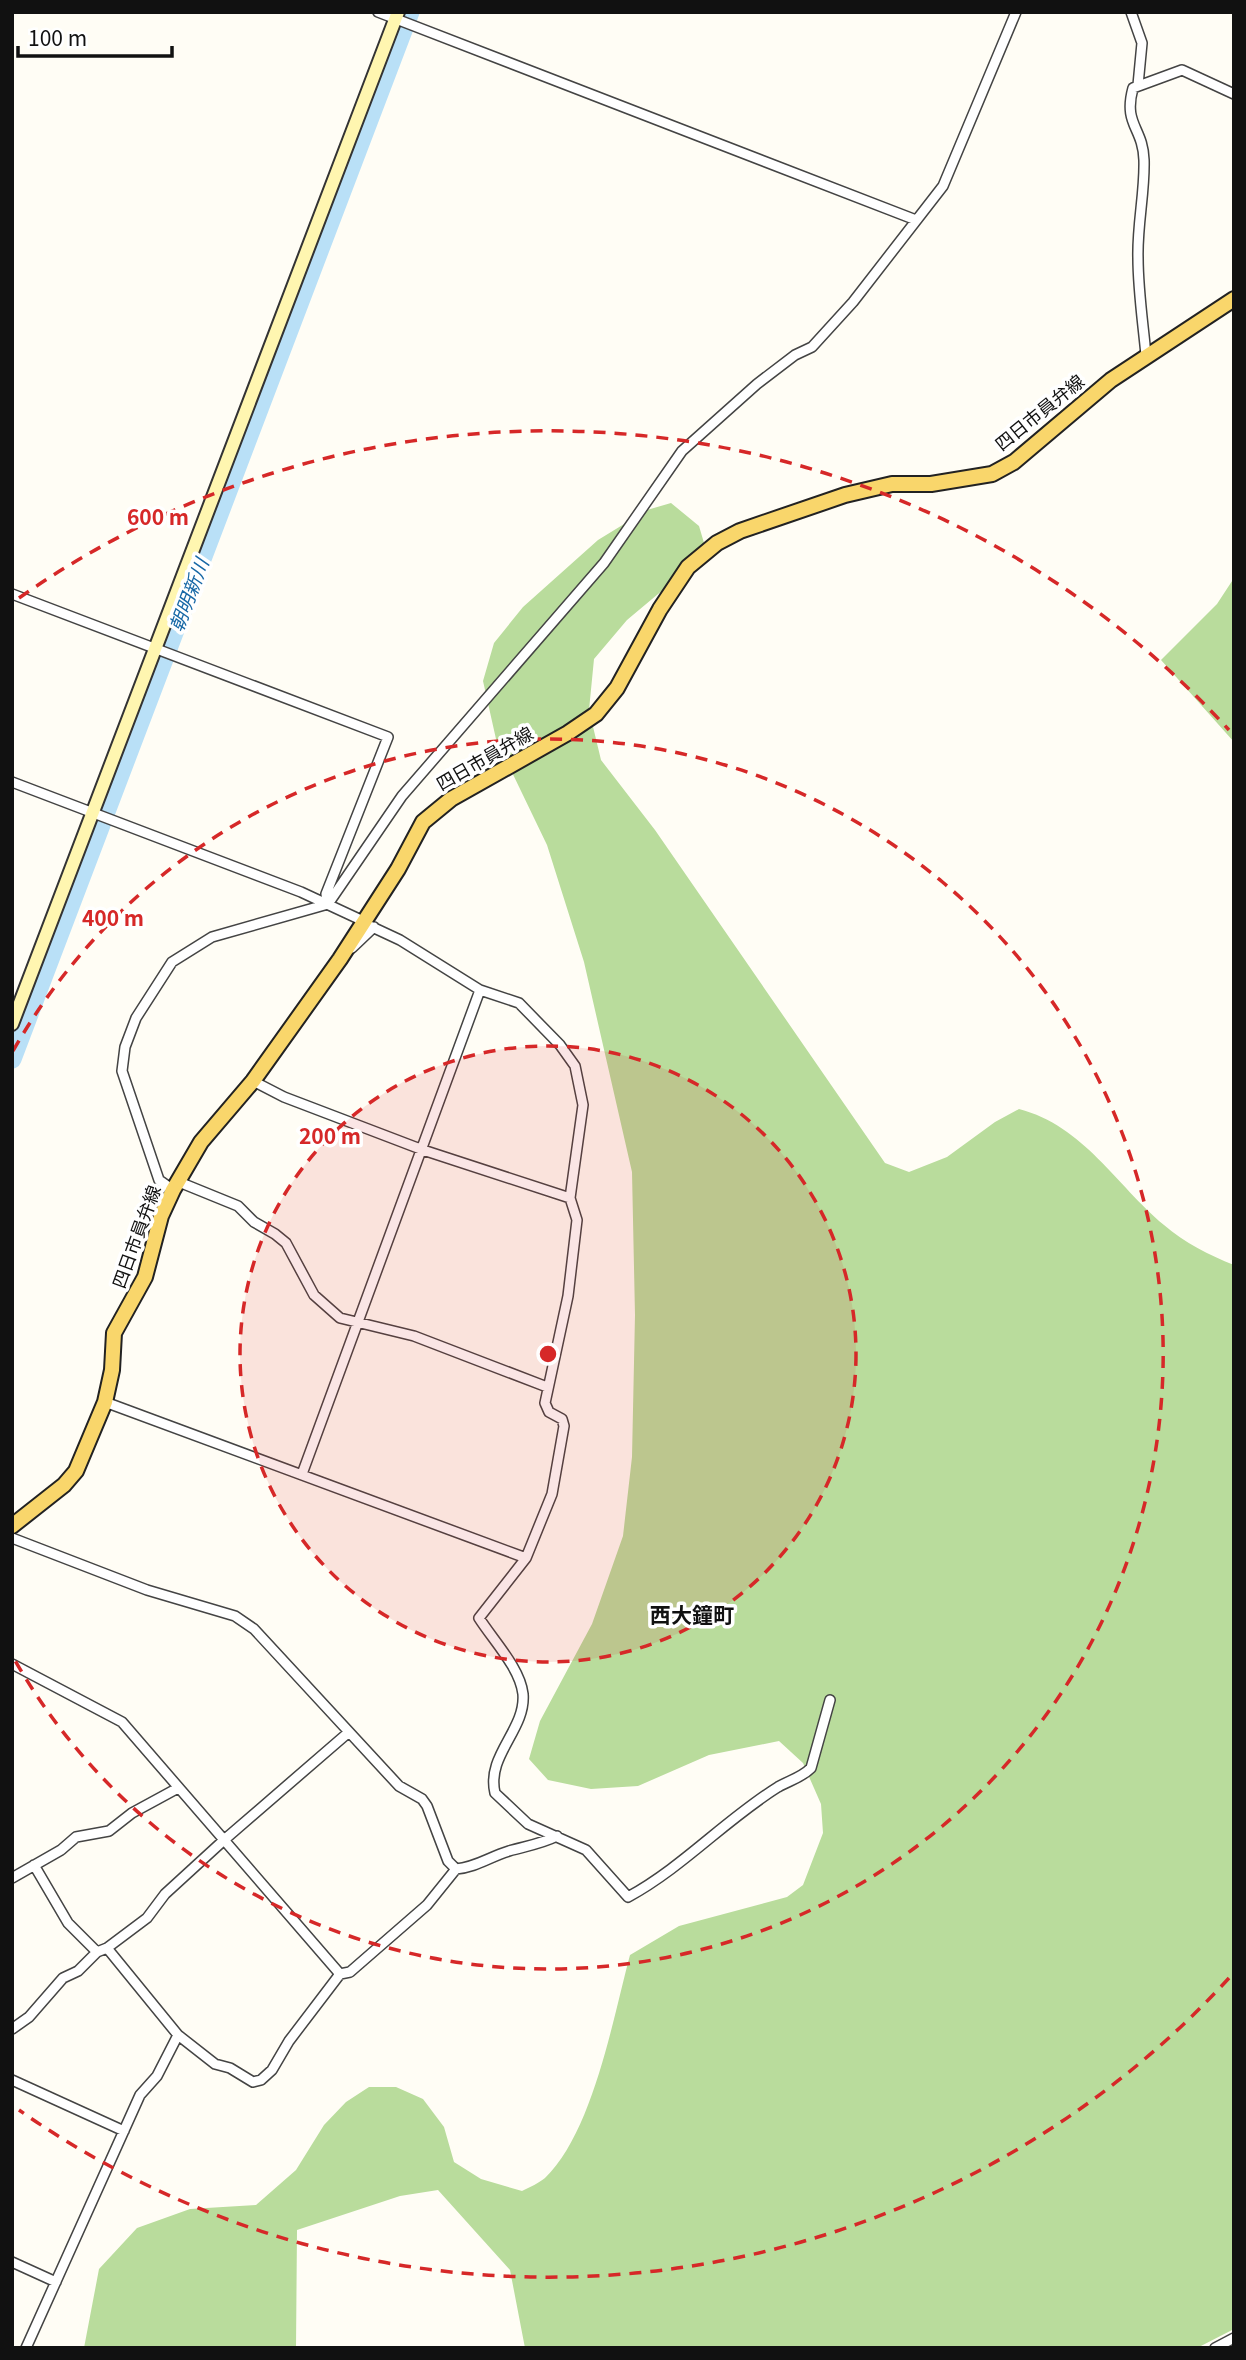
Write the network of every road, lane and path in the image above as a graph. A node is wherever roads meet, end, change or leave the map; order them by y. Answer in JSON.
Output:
{"nodes":[{"id":1,"x":378,"y":12,"type":"edge"},
{"id":2,"x":1016,"y":12,"type":"edge"},
{"id":3,"x":1131,"y":12,"type":"edge"},
{"id":4,"x":401,"y":21,"type":"edge"},
{"id":5,"x":1138,"y":85,"type":"junction"},
{"id":6,"x":1234,"y":94,"type":"edge"},
{"id":7,"x":916,"y":220,"type":"junction"},
{"id":8,"x":1234,"y":299,"type":"edge"},
{"id":9,"x":1146,"y":355,"type":"junction"},
{"id":10,"x":12,"y":594,"type":"edge"},
{"id":11,"x":163,"y":652,"type":"junction"},
{"id":12,"x":12,"y":782,"type":"edge"},
{"id":13,"x":96,"y":814,"type":"junction"},
{"id":14,"x":328,"y":904,"type":"junction"},
{"id":15,"x":359,"y":919,"type":"dead end"},
{"id":16,"x":340,"y":959,"type":"junction"},
{"id":17,"x":480,"y":990,"type":"junction"},
{"id":18,"x":12,"y":1024,"type":"edge"},
{"id":19,"x":253,"y":1081,"type":"junction"},
{"id":20,"x":423,"y":1150,"type":"junction"},
{"id":21,"x":176,"y":1186,"type":"junction"},
{"id":22,"x":570,"y":1198,"type":"junction"},
{"id":23,"x":356,"y":1324,"type":"junction"},
{"id":24,"x":547,"y":1387,"type":"junction"},
{"id":25,"x":105,"y":1402,"type":"junction"},
{"id":26,"x":302,"y":1474,"type":"junction"},
{"id":27,"x":12,"y":1525,"type":"edge"},
{"id":28,"x":12,"y":1538,"type":"edge"},
{"id":29,"x":526,"y":1558,"type":"junction"},
{"id":30,"x":12,"y":1664,"type":"edge"},
{"id":31,"x":830,"y":1700,"type":"dead end"},
{"id":32,"x":349,"y":1732,"type":"junction"},
{"id":33,"x":178,"y":1788,"type":"junction"},
{"id":34,"x":553,"y":1834,"type":"junction"},
{"id":35,"x":224,"y":1840,"type":"junction"},
{"id":36,"x":34,"y":1865,"type":"junction"},
{"id":37,"x":456,"y":1869,"type":"junction"},
{"id":38,"x":12,"y":1878,"type":"edge"},
{"id":39,"x":107,"y":1948,"type":"junction"},
{"id":40,"x":97,"y":1952,"type":"junction"},
{"id":41,"x":340,"y":1974,"type":"junction"},
{"id":42,"x":12,"y":2029,"type":"edge"},
{"id":43,"x":178,"y":2035,"type":"junction"},
{"id":44,"x":12,"y":2080,"type":"edge"},
{"id":45,"x":124,"y":2131,"type":"junction"},
{"id":46,"x":12,"y":2262,"type":"edge"},
{"id":47,"x":56,"y":2282,"type":"junction"},
{"id":48,"x":1234,"y":2338,"type":"edge"},
{"id":49,"x":26,"y":2348,"type":"edge"},
{"id":50,"x":1215,"y":2348,"type":"edge"}],
"edges":[{"from":1,"to":4,"type":"street"},
{"from":2,"to":7,"type":"street"},
{"from":3,"to":5,"type":"street"},
{"from":4,"to":7,"type":"street"},
{"from":4,"to":11,"type":"street"},
{"from":5,"to":6,"type":"street"},
{"from":5,"to":9,"type":"street"},
{"from":7,"to":14,"type":"street"},
{"from":8,"to":9,"type":"main road","name":"四日市員弁線"},
{"from":9,"to":16,"type":"main road","name":"四日市員弁線"},
{"from":10,"to":11,"type":"street"},
{"from":11,"to":13,"type":"street"},
{"from":11,"to":14,"type":"street"},
{"from":12,"to":13,"type":"street"},
{"from":13,"to":14,"type":"street"},
{"from":13,"to":18,"type":"street"},
{"from":14,"to":15,"type":"street"},
{"from":14,"to":21,"type":"street"},
{"from":16,"to":17,"type":"street"},
{"from":16,"to":19,"type":"main road","name":"四日市員弁線"},
{"from":17,"to":20,"type":"street"},
{"from":17,"to":22,"type":"street"},
{"from":19,"to":20,"type":"street"},
{"from":19,"to":21,"type":"main road","name":"四日市員弁線"},
{"from":20,"to":22,"type":"street"},
{"from":20,"to":23,"type":"street"},
{"from":21,"to":23,"type":"street"},
{"from":21,"to":25,"type":"main road","name":"四日市員弁線"},
{"from":22,"to":24,"type":"street"},
{"from":23,"to":24,"type":"street"},
{"from":23,"to":26,"type":"street"},
{"from":24,"to":29,"type":"street"},
{"from":25,"to":26,"type":"street"},
{"from":25,"to":27,"type":"main road","name":"四日市員弁線"},
{"from":26,"to":29,"type":"street"},
{"from":28,"to":32,"type":"street"},
{"from":29,"to":34,"type":"street"},
{"from":30,"to":33,"type":"street"},
{"from":31,"to":34,"type":"street"},
{"from":32,"to":35,"type":"street"},
{"from":32,"to":37,"type":"street"},
{"from":33,"to":35,"type":"street"},
{"from":33,"to":36,"type":"street"},
{"from":34,"to":37,"type":"street"},
{"from":35,"to":39,"type":"street"},
{"from":35,"to":41,"type":"street"},
{"from":36,"to":38,"type":"street"},
{"from":36,"to":40,"type":"street"},
{"from":37,"to":41,"type":"street"},
{"from":39,"to":40,"type":"street"},
{"from":39,"to":43,"type":"street"},
{"from":40,"to":42,"type":"street"},
{"from":41,"to":43,"type":"street"},
{"from":43,"to":45,"type":"street"},
{"from":44,"to":45,"type":"street"},
{"from":45,"to":47,"type":"street"},
{"from":46,"to":47,"type":"street"},
{"from":47,"to":49,"type":"street"},
{"from":48,"to":50,"type":"street"}]}
